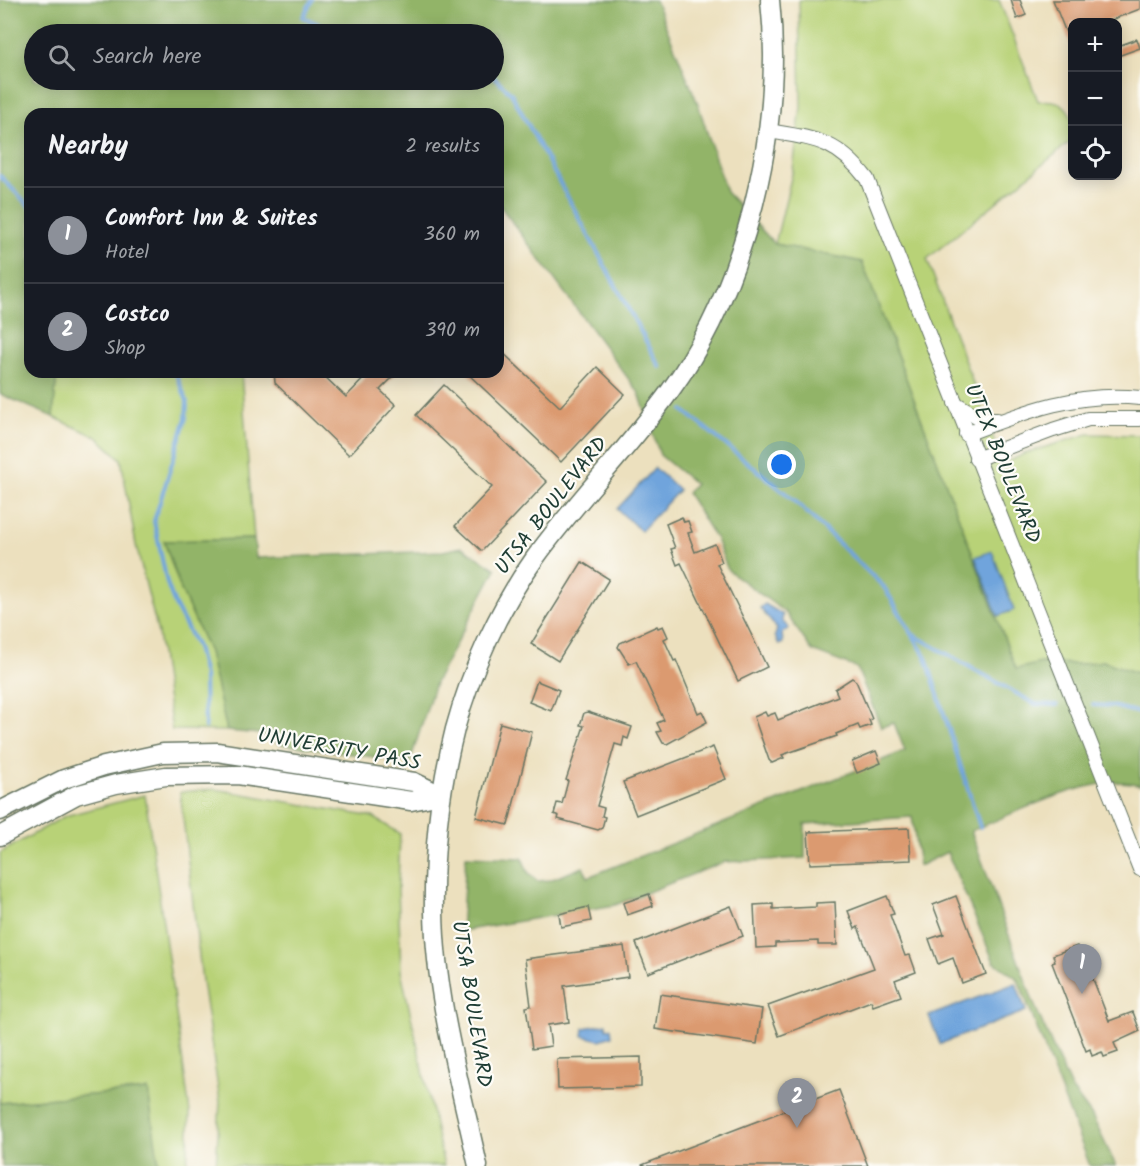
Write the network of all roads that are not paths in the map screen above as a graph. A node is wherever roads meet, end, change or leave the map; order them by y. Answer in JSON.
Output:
{"nodes":[{"id":1,"x":770,"y":0,"type":"edge"},
{"id":2,"x":770,"y":131,"type":"junction"},
{"id":3,"x":1140,"y":398,"type":"edge"},
{"id":4,"x":955,"y":403,"type":"junction"},
{"id":5,"x":1005,"y":419,"type":"junction"},
{"id":6,"x":1140,"y":419,"type":"edge"},
{"id":7,"x":966,"y":434,"type":"junction"},
{"id":8,"x":976,"y":459,"type":"junction"},
{"id":9,"x":441,"y":795,"type":"junction"},
{"id":10,"x":0,"y":811,"type":"edge"},
{"id":11,"x":0,"y":836,"type":"edge"},
{"id":12,"x":1140,"y":869,"type":"edge"},
{"id":13,"x":478,"y":1166,"type":"edge"}],
"edges":[{"from":1,"to":2,"type":"main road","name":"UTSA BOULEVARD"},
{"from":2,"to":4,"type":"street","name":"UTEX BOULEVARD"},
{"from":2,"to":9,"type":"main road","name":"UTSA BOULEVARD"},
{"from":3,"to":5,"type":"street"},
{"from":4,"to":5,"type":"street"},
{"from":4,"to":7,"type":"street","name":"UTEX BOULEVARD"},
{"from":5,"to":7,"type":"street"},
{"from":6,"to":8,"type":"street"},
{"from":7,"to":8,"type":"street","name":"UTEX BOULEVARD"},
{"from":8,"to":12,"type":"street","name":"UTEX BOULEVARD"},
{"from":9,"to":10,"type":"main road","name":"UNIVERSITY PASS"},
{"from":9,"to":11,"type":"main road","name":"UNIVERSITY PASS"},
{"from":9,"to":13,"type":"main road","name":"UTSA BOULEVARD"}]}
